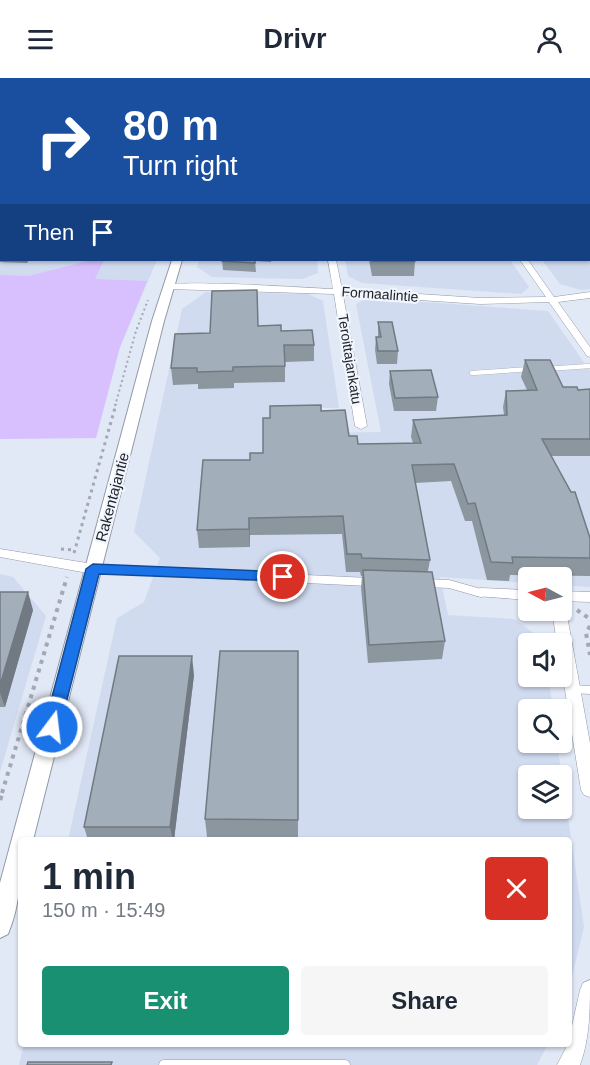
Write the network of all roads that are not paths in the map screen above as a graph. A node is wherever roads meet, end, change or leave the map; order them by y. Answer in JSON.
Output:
{"nodes":[{"id":1,"x":177,"y":261,"type":"edge"},
{"id":2,"x":332,"y":261,"type":"edge"},
{"id":3,"x":525,"y":261,"type":"edge"},
{"id":4,"x":169,"y":286,"type":"junction"},
{"id":5,"x":339,"y":292,"type":"junction"},
{"id":6,"x":590,"y":296,"type":"edge"},
{"id":7,"x":554,"y":301,"type":"junction"},
{"id":8,"x":590,"y":354,"type":"edge"},
{"id":9,"x":590,"y":366,"type":"edge"},
{"id":10,"x":472,"y":373,"type":"dead end"},
{"id":11,"x":361,"y":426,"type":"dead end"},
{"id":12,"x":0,"y":553,"type":"edge"},
{"id":13,"x":93,"y":569,"type":"junction"},
{"id":14,"x":381,"y":583,"type":"edge"},
{"id":15,"x":415,"y":583,"type":"edge"},
{"id":16,"x":481,"y":594,"type":"joint"},
{"id":17,"x":518,"y":595,"type":"edge"},
{"id":18,"x":572,"y":596,"type":"edge"},
{"id":19,"x":590,"y":597,"type":"edge"},
{"id":20,"x":561,"y":621,"type":"edge"},
{"id":21,"x":572,"y":689,"type":"junction"},
{"id":22,"x":590,"y":690,"type":"edge"},
{"id":23,"x":590,"y":790,"type":"edge"},
{"id":24,"x":23,"y":837,"type":"edge"},
{"id":25,"x":18,"y":857,"type":"edge"},
{"id":26,"x":0,"y":926,"type":"edge"},
{"id":27,"x":590,"y":990,"type":"edge"},
{"id":28,"x":164,"y":1065,"type":"edge"},
{"id":29,"x":345,"y":1065,"type":"edge"},
{"id":30,"x":568,"y":1065,"type":"edge"}],
"edges":[{"from":1,"to":4,"type":"street","name":"Rakentajantie"},
{"from":2,"to":5,"type":"street","name":"Teroittajankatu"},
{"from":3,"to":7,"type":"street"},
{"from":4,"to":5,"type":"street","name":"Formaalintie"},
{"from":4,"to":13,"type":"street","name":"Rakentajantie"},
{"from":5,"to":7,"type":"street","name":"Formaalintie"},
{"from":5,"to":11,"type":"street","name":"Teroittajankatu"},
{"from":6,"to":7,"type":"street","name":"Formaalintie"},
{"from":7,"to":8,"type":"street"},
{"from":9,"to":10,"type":"lane"},
{"from":12,"to":13,"type":"street"},
{"from":13,"to":14,"type":"lane"},
{"from":13,"to":24,"type":"street","name":"Rakentajantie"},
{"from":15,"to":16,"type":"lane"},
{"from":16,"to":17,"type":"street"},
{"from":18,"to":19,"type":"street"},
{"from":20,"to":21,"type":"street"},
{"from":21,"to":22,"type":"lane"},
{"from":21,"to":23,"type":"street"},
{"from":25,"to":26,"type":"street"},
{"from":27,"to":30,"type":"street"},
{"from":28,"to":29,"type":"lane"}]}
